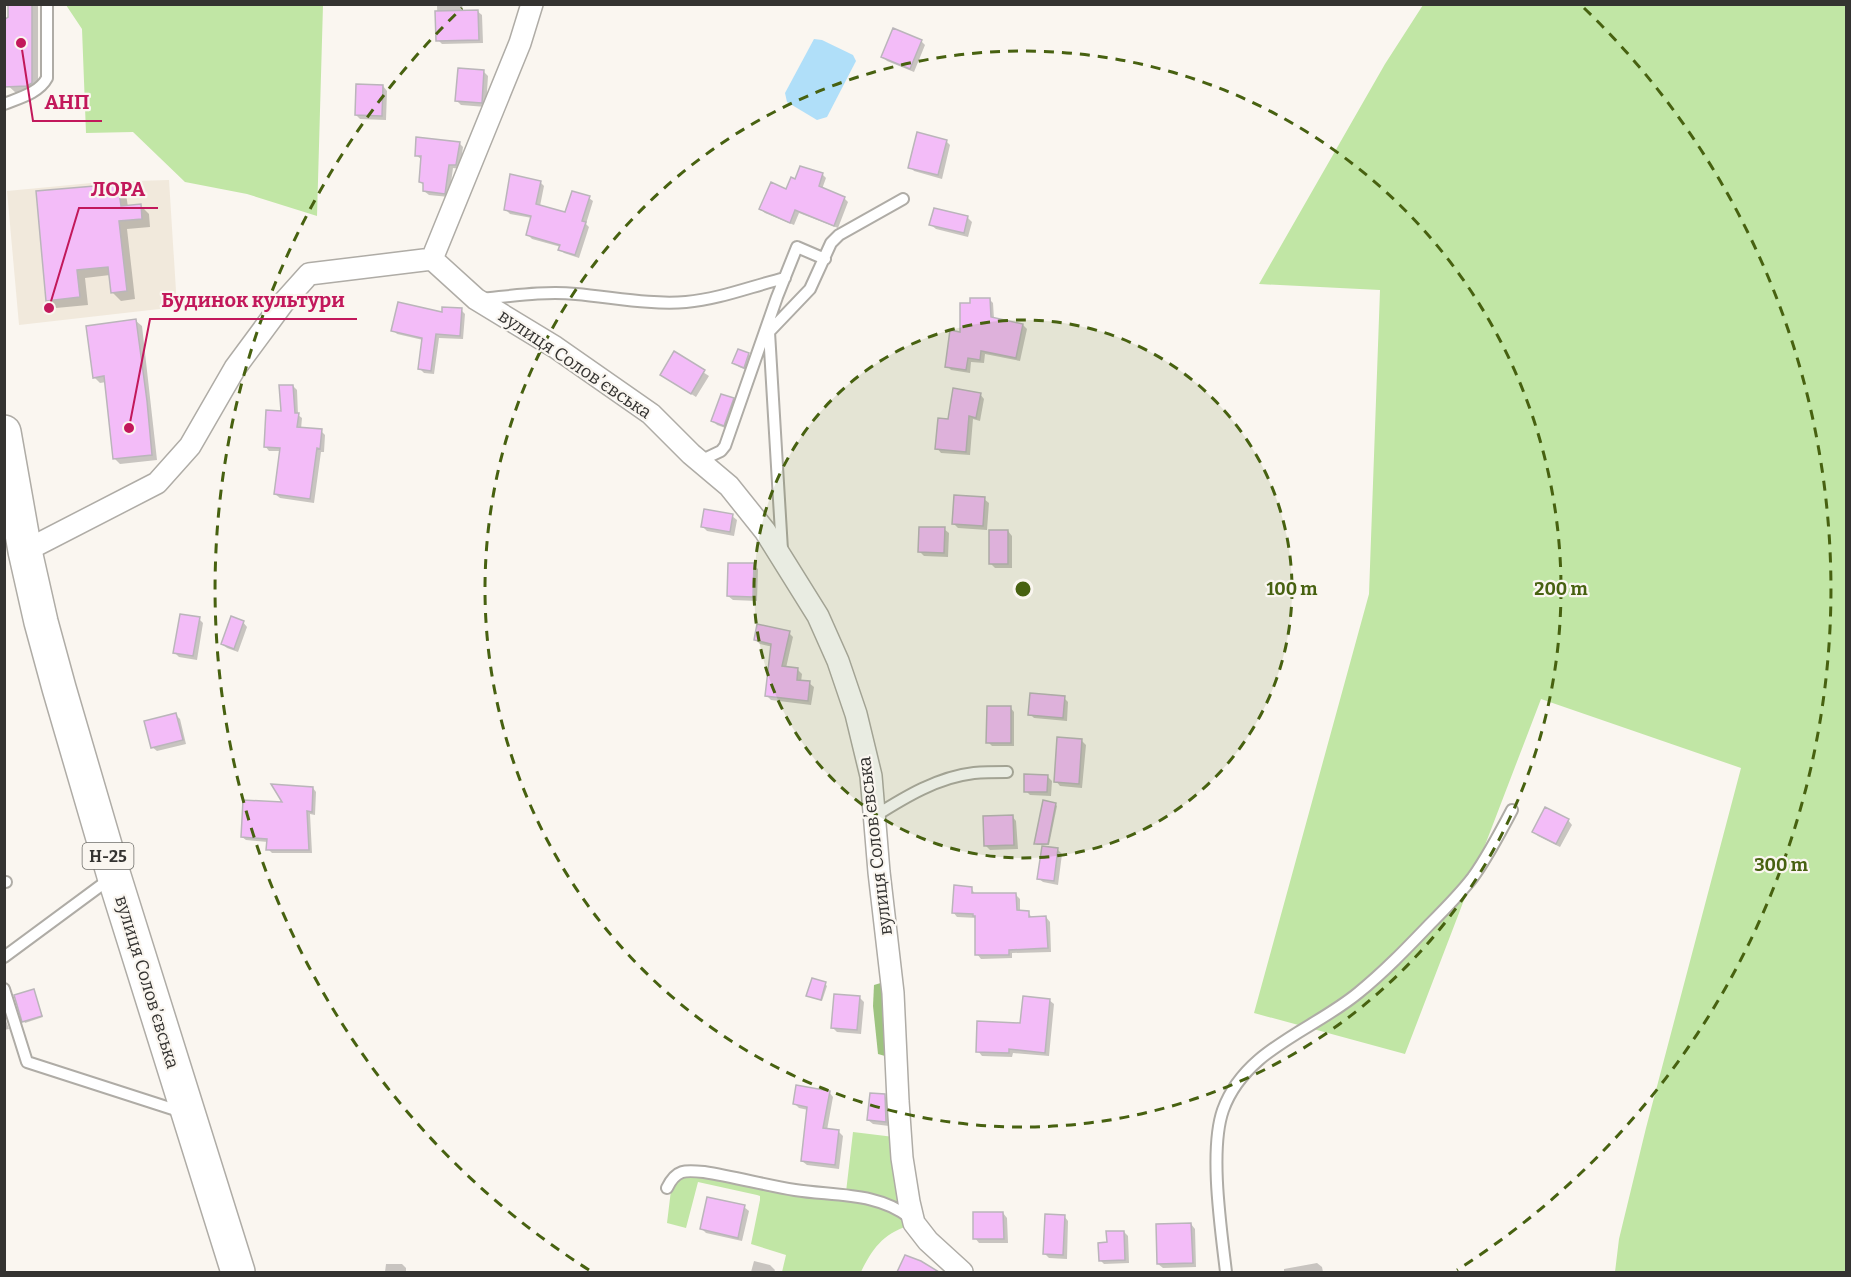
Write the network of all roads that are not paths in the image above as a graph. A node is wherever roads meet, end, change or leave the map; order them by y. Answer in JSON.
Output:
{"nodes":[{"id":1,"x":47,"y":4,"type":"edge"},
{"id":2,"x":531,"y":4,"type":"edge"},
{"id":3,"x":4,"y":105,"type":"edge"},
{"id":4,"x":903,"y":199,"type":"dead end"},
{"id":5,"x":432,"y":259,"type":"junction"},
{"id":6,"x":825,"y":259,"type":"junction"},
{"id":7,"x":785,"y":278,"type":"junction"},
{"id":8,"x":476,"y":299,"type":"junction"},
{"id":9,"x":766,"y":335,"type":"junction"},
{"id":10,"x":4,"y":432,"type":"edge"},
{"id":11,"x":700,"y":461,"type":"junction"},
{"id":12,"x":25,"y":551,"type":"junction"},
{"id":13,"x":783,"y":558,"type":"junction"},
{"id":14,"x":1007,"y":772,"type":"dead end"},
{"id":15,"x":1512,"y":810,"type":"dead end"},
{"id":16,"x":875,"y":816,"type":"junction"},
{"id":17,"x":114,"y":876,"type":"junction"},
{"id":18,"x":4,"y":957,"type":"edge"},
{"id":19,"x":4,"y":989,"type":"edge"},
{"id":20,"x":188,"y":1114,"type":"junction"},
{"id":21,"x":667,"y":1188,"type":"dead end"},
{"id":22,"x":914,"y":1223,"type":"junction"},
{"id":23,"x":238,"y":1272,"type":"edge"},
{"id":24,"x":962,"y":1272,"type":"edge"},
{"id":25,"x":1226,"y":1272,"type":"edge"}],
"edges":[{"from":1,"to":3,"type":"lane"},
{"from":2,"to":5,"type":"street"},
{"from":4,"to":6,"type":"lane"},
{"from":5,"to":8,"type":"street","name":"вулиця Соловʼєвська"},
{"from":5,"to":12,"type":"street"},
{"from":6,"to":7,"type":"lane"},
{"from":6,"to":9,"type":"lane"},
{"from":7,"to":8,"type":"lane"},
{"from":7,"to":9,"type":"lane"},
{"from":8,"to":11,"type":"street","name":"вулиця Соловʼєвська"},
{"from":9,"to":11,"type":"lane"},
{"from":9,"to":13,"type":"lane"},
{"from":10,"to":12,"type":"main road","name":"вулиця Соловʼєвська","number":"Н-25"},
{"from":11,"to":13,"type":"street","name":"вулиця Соловʼєвська"},
{"from":12,"to":17,"type":"main road","name":"вулиця Соловʼєвська","number":"Н-25"},
{"from":13,"to":16,"type":"street","name":"вулиця Соловʼєвська"},
{"from":14,"to":16,"type":"lane"},
{"from":15,"to":25,"type":"lane"},
{"from":16,"to":22,"type":"street","name":"вулиця Соловʼєвська"},
{"from":17,"to":18,"type":"lane"},
{"from":17,"to":20,"type":"main road","name":"вулиця Соловʼєвська","number":"Н-25"},
{"from":19,"to":20,"type":"lane"},
{"from":20,"to":23,"type":"main road","name":"вулиця Соловʼєвська","number":"Н-25"},
{"from":21,"to":22,"type":"lane"},
{"from":22,"to":24,"type":"street"}]}
